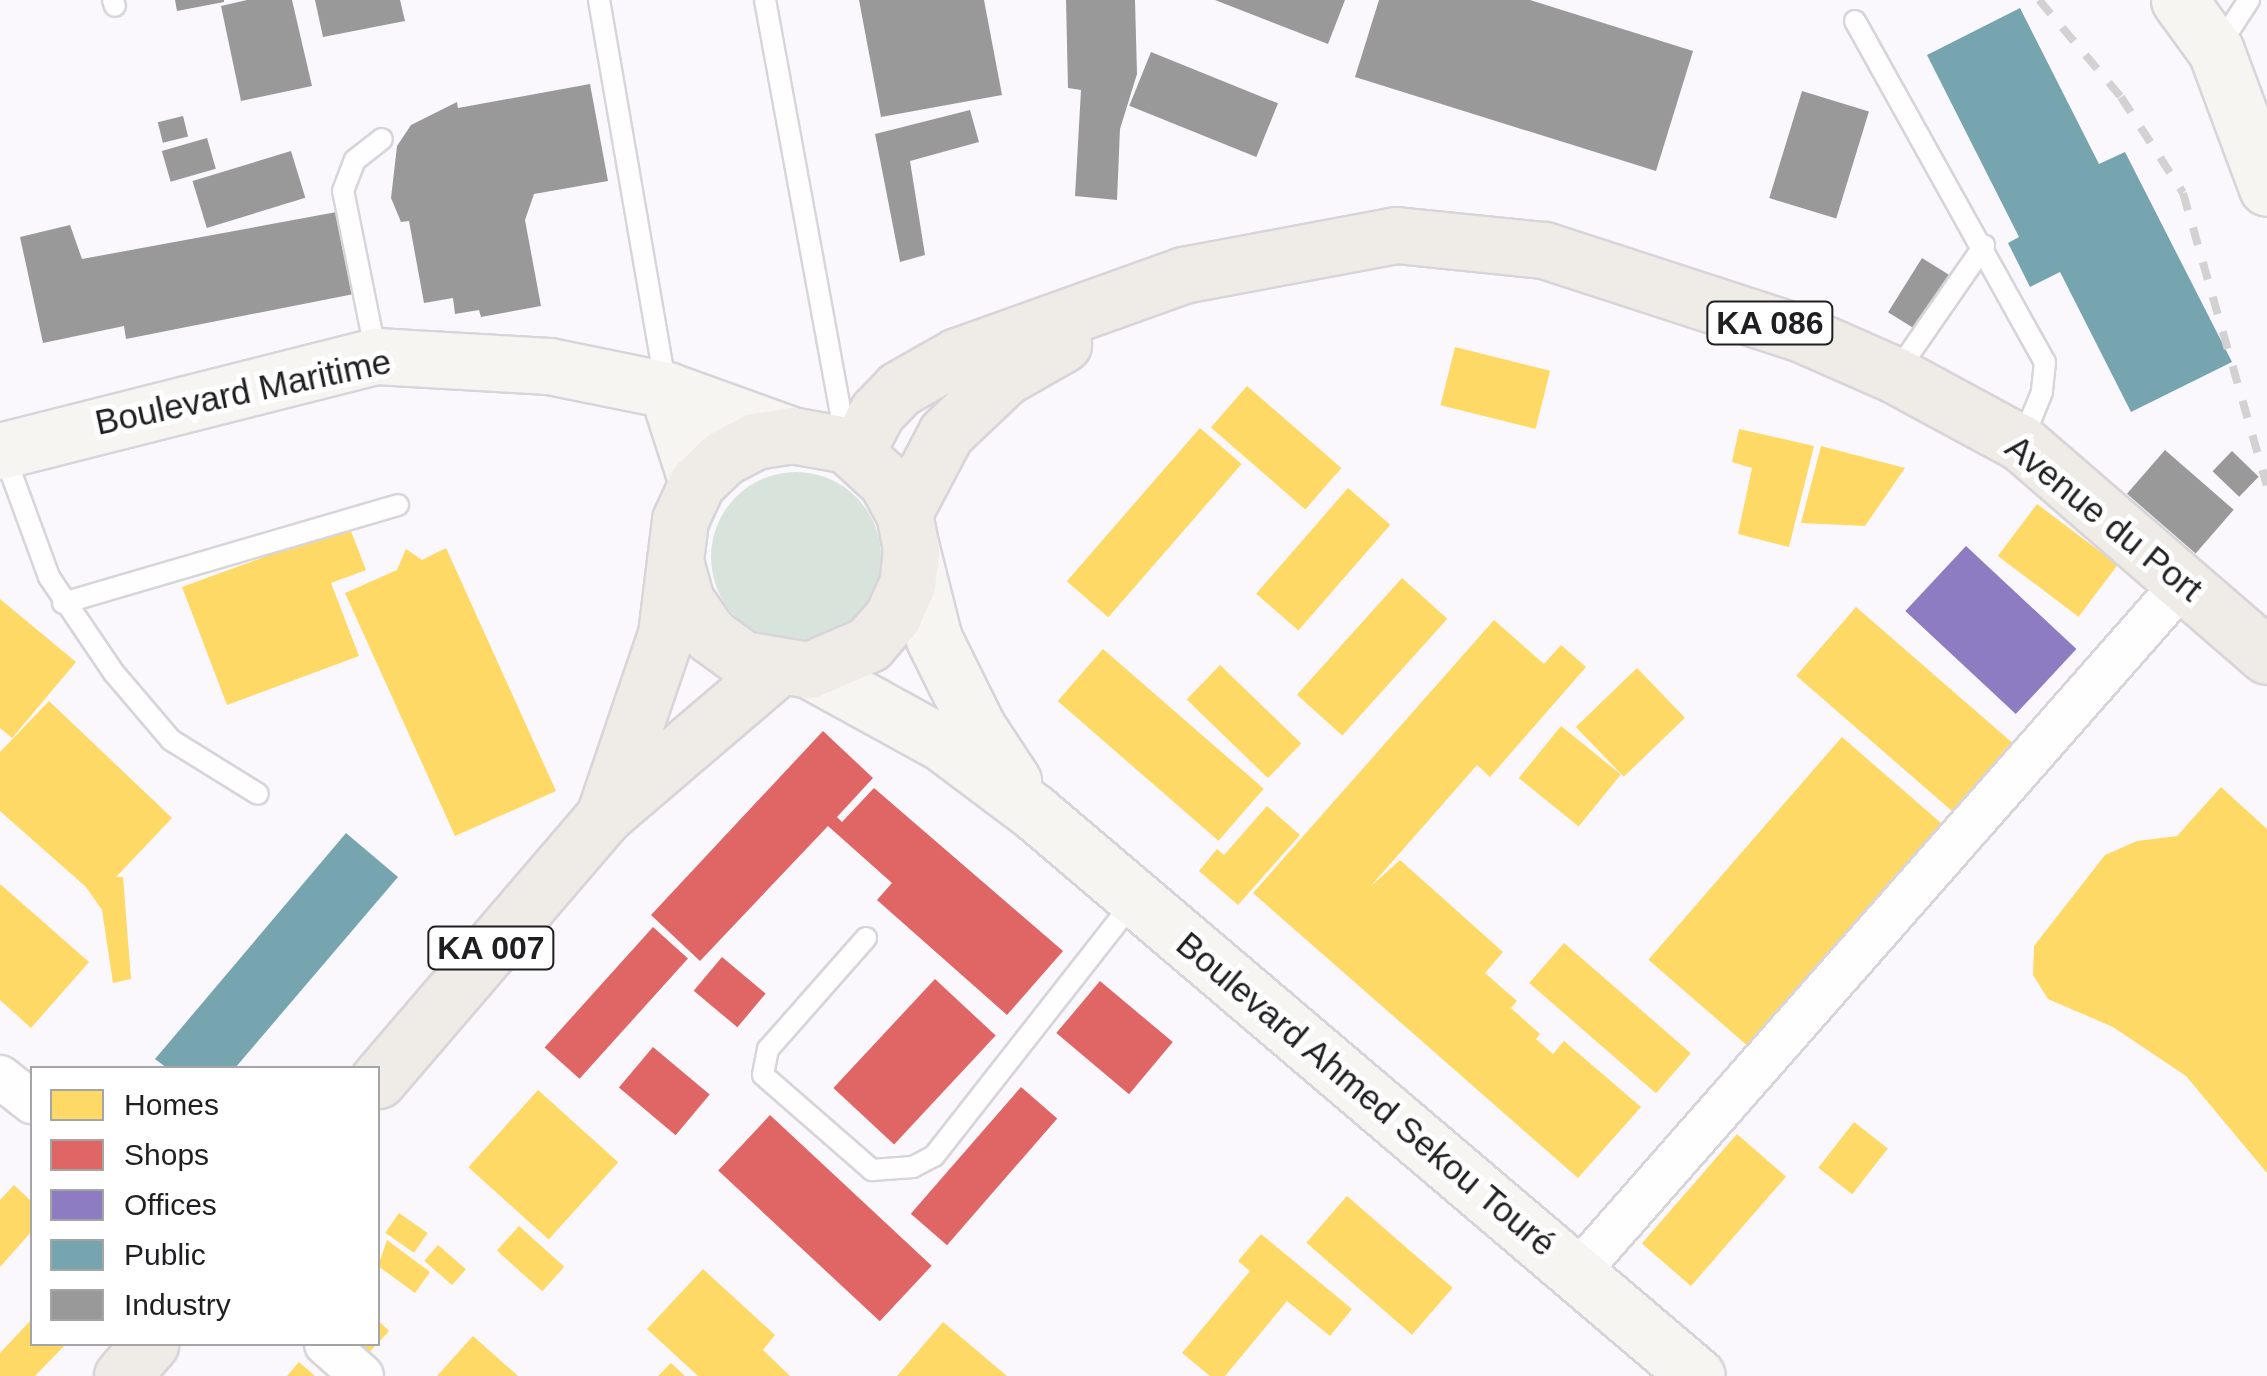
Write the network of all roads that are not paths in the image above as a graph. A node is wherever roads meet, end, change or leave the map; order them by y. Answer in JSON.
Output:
{"nodes":[{"id":1,"x":598,"y":0,"type":"edge"},
{"id":2,"x":765,"y":0,"type":"edge"},
{"id":3,"x":2179,"y":0,"type":"edge"},
{"id":4,"x":2249,"y":0,"type":"edge"},
{"id":5,"x":1854,"y":21,"type":"dead end"},
{"id":6,"x":2216,"y":50,"type":"junction"},
{"id":7,"x":382,"y":138,"type":"dead end"},
{"id":8,"x":2267,"y":188,"type":"edge"},
{"id":9,"x":1984,"y":246,"type":"junction"},
{"id":10,"x":1183,"y":276,"type":"junction"},
{"id":11,"x":376,"y":356,"type":"junction"},
{"id":12,"x":1895,"y":375,"type":"junction"},
{"id":13,"x":666,"y":390,"type":"junction"},
{"id":14,"x":792,"y":435,"type":"junction"},
{"id":15,"x":2021,"y":443,"type":"junction"},
{"id":16,"x":851,"y":449,"type":"junction"},
{"id":17,"x":1,"y":450,"type":"edge"},
{"id":18,"x":698,"y":483,"type":"junction"},
{"id":19,"x":398,"y":504,"type":"dead end"},
{"id":20,"x":908,"y":530,"type":"junction"},
{"id":21,"x":676,"y":561,"type":"junction"},
{"id":22,"x":2184,"y":582,"type":"junction"},
{"id":23,"x":63,"y":603,"type":"junction"},
{"id":24,"x":2267,"y":656,"type":"edge"},
{"id":25,"x":792,"y":669,"type":"junction"},
{"id":26,"x":258,"y":794,"type":"dead end"},
{"id":27,"x":1034,"y":812,"type":"junction"},
{"id":28,"x":604,"y":816,"type":"junction"},
{"id":29,"x":1136,"y":898,"type":"junction"},
{"id":30,"x":866,"y":938,"type":"dead end"},
{"id":31,"x":0,"y":1077,"type":"edge"},
{"id":32,"x":380,"y":1078,"type":"edge"},
{"id":33,"x":30,"y":1100,"type":"edge"},
{"id":34,"x":1576,"y":1272,"type":"junction"},
{"id":35,"x":148,"y":1346,"type":"edge"},
{"id":36,"x":328,"y":1346,"type":"edge"},
{"id":37,"x":122,"y":1376,"type":"edge"},
{"id":38,"x":362,"y":1376,"type":"edge"},
{"id":39,"x":1697,"y":1376,"type":"edge"}],
"edges":[{"from":1,"to":13,"type":"lane"},
{"from":2,"to":16,"type":"lane"},
{"from":3,"to":6,"type":"street"},
{"from":4,"to":6,"type":"lane"},
{"from":5,"to":9,"type":"lane"},
{"from":6,"to":8,"type":"street"},
{"from":7,"to":11,"type":"lane"},
{"from":9,"to":12,"type":"lane"},
{"from":9,"to":15,"type":"lane"},
{"from":10,"to":12,"type":"main road","name":"Avenue du Port","number":"KA 086"},
{"from":10,"to":16,"type":"main road","name":"Avenue du Port","number":"KA 086"},
{"from":10,"to":20,"type":"main road","name":"Avenue du Port","number":"KA 086"},
{"from":11,"to":13,"type":"street","name":"Boulevard Maritime"},
{"from":11,"to":17,"type":"street","name":"Boulevard Maritime"},
{"from":12,"to":15,"type":"main road","name":"Avenue du Port","number":"KA 086"},
{"from":13,"to":14,"type":"street","name":"Boulevard Maritime"},
{"from":13,"to":18,"type":"street"},
{"from":14,"to":16,"type":"main road"},
{"from":14,"to":18,"type":"main road"},
{"from":15,"to":22,"type":"main road","name":"Avenue du Port","number":"KA 086"},
{"from":16,"to":20,"type":"main road"},
{"from":17,"to":23,"type":"lane"},
{"from":18,"to":21,"type":"main road"},
{"from":19,"to":23,"type":"lane"},
{"from":20,"to":25,"type":"main road"},
{"from":20,"to":27,"type":"street","name":"Boulevard Ahmed Sekou Touré"},
{"from":21,"to":25,"type":"main road"},
{"from":21,"to":28,"type":"main road","number":"KA 007"},
{"from":22,"to":24,"type":"main road","name":"Avenue du Port","number":"KA 086"},
{"from":22,"to":34,"type":"street"},
{"from":23,"to":26,"type":"lane"},
{"from":25,"to":27,"type":"street","name":"Boulevard Ahmed Sekou Touré"},
{"from":25,"to":28,"type":"main road","number":"KA 007"},
{"from":27,"to":29,"type":"street","name":"Boulevard Ahmed Sekou Touré"},
{"from":28,"to":32,"type":"main road","number":"KA 007"},
{"from":29,"to":30,"type":"lane"},
{"from":29,"to":34,"type":"street","name":"Boulevard Ahmed Sekou Touré"},
{"from":31,"to":33,"type":"street"},
{"from":34,"to":39,"type":"street","name":"Boulevard Ahmed Sekou Touré"},
{"from":35,"to":37,"type":"main road"},
{"from":36,"to":38,"type":"street"}]}
